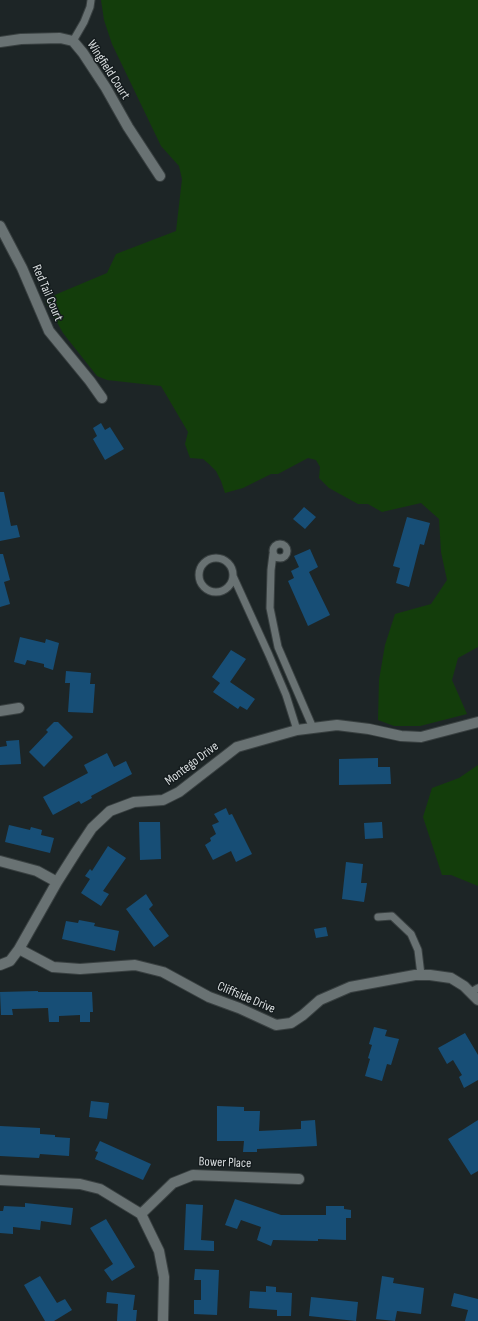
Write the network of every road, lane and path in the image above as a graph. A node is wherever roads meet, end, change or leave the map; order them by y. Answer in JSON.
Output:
{"nodes":[{"id":1,"x":91,"y":0,"type":"edge"},
{"id":2,"x":73,"y":41,"type":"junction"},
{"id":3,"x":0,"y":42,"type":"edge"},
{"id":4,"x":160,"y":176,"type":"dead end"},
{"id":5,"x":1,"y":230,"type":"edge"},
{"id":6,"x":102,"y":398,"type":"dead end"},
{"id":7,"x":273,"y":554,"type":"dead end"},
{"id":8,"x":233,"y":576,"type":"junction"},
{"id":9,"x":18,"y":708,"type":"dead end"},
{"id":10,"x":0,"y":711,"type":"edge"},
{"id":11,"x":478,"y":722,"type":"edge"},
{"id":12,"x":313,"y":728,"type":"junction"},
{"id":13,"x":297,"y":730,"type":"junction"},
{"id":14,"x":0,"y":861,"type":"edge"},
{"id":15,"x":57,"y":882,"type":"junction"},
{"id":16,"x":378,"y":917,"type":"dead end"},
{"id":17,"x":19,"y":949,"type":"junction"},
{"id":18,"x":0,"y":965,"type":"edge"},
{"id":19,"x":421,"y":975,"type":"junction"},
{"id":20,"x":474,"y":990,"type":"edge"},
{"id":21,"x":478,"y":1000,"type":"edge"},
{"id":22,"x":299,"y":1179,"type":"dead end"},
{"id":23,"x":0,"y":1180,"type":"edge"},
{"id":24,"x":141,"y":1214,"type":"junction"},
{"id":25,"x":163,"y":1321,"type":"edge"}],
"edges":[{"from":1,"to":2,"type":"lane"},
{"from":2,"to":3,"type":"street","name":"Wingfield Court"},
{"from":2,"to":4,"type":"street","name":"Wingfield Court"},
{"from":5,"to":6,"type":"street","name":"Red Tail Court"},
{"from":7,"to":12,"type":"lane"},
{"from":8,"to":8,"type":"lane"},
{"from":8,"to":13,"type":"lane"},
{"from":9,"to":10,"type":"street"},
{"from":11,"to":12,"type":"street","name":"Montego Drive"},
{"from":12,"to":13,"type":"street","name":"Montego Drive"},
{"from":13,"to":15,"type":"street","name":"Montego Drive"},
{"from":14,"to":15,"type":"street"},
{"from":15,"to":17,"type":"street","name":"Montego Drive"},
{"from":16,"to":19,"type":"lane"},
{"from":17,"to":18,"type":"street","name":"Montego Drive"},
{"from":17,"to":19,"type":"street","name":"Cliffside Drive"},
{"from":19,"to":20,"type":"street","name":"Cliffside Drive"},
{"from":20,"to":21,"type":"street","name":"Cliffside Drive"},
{"from":22,"to":24,"type":"street","name":"Bower Place"},
{"from":23,"to":24,"type":"street"},
{"from":24,"to":25,"type":"street"}]}
